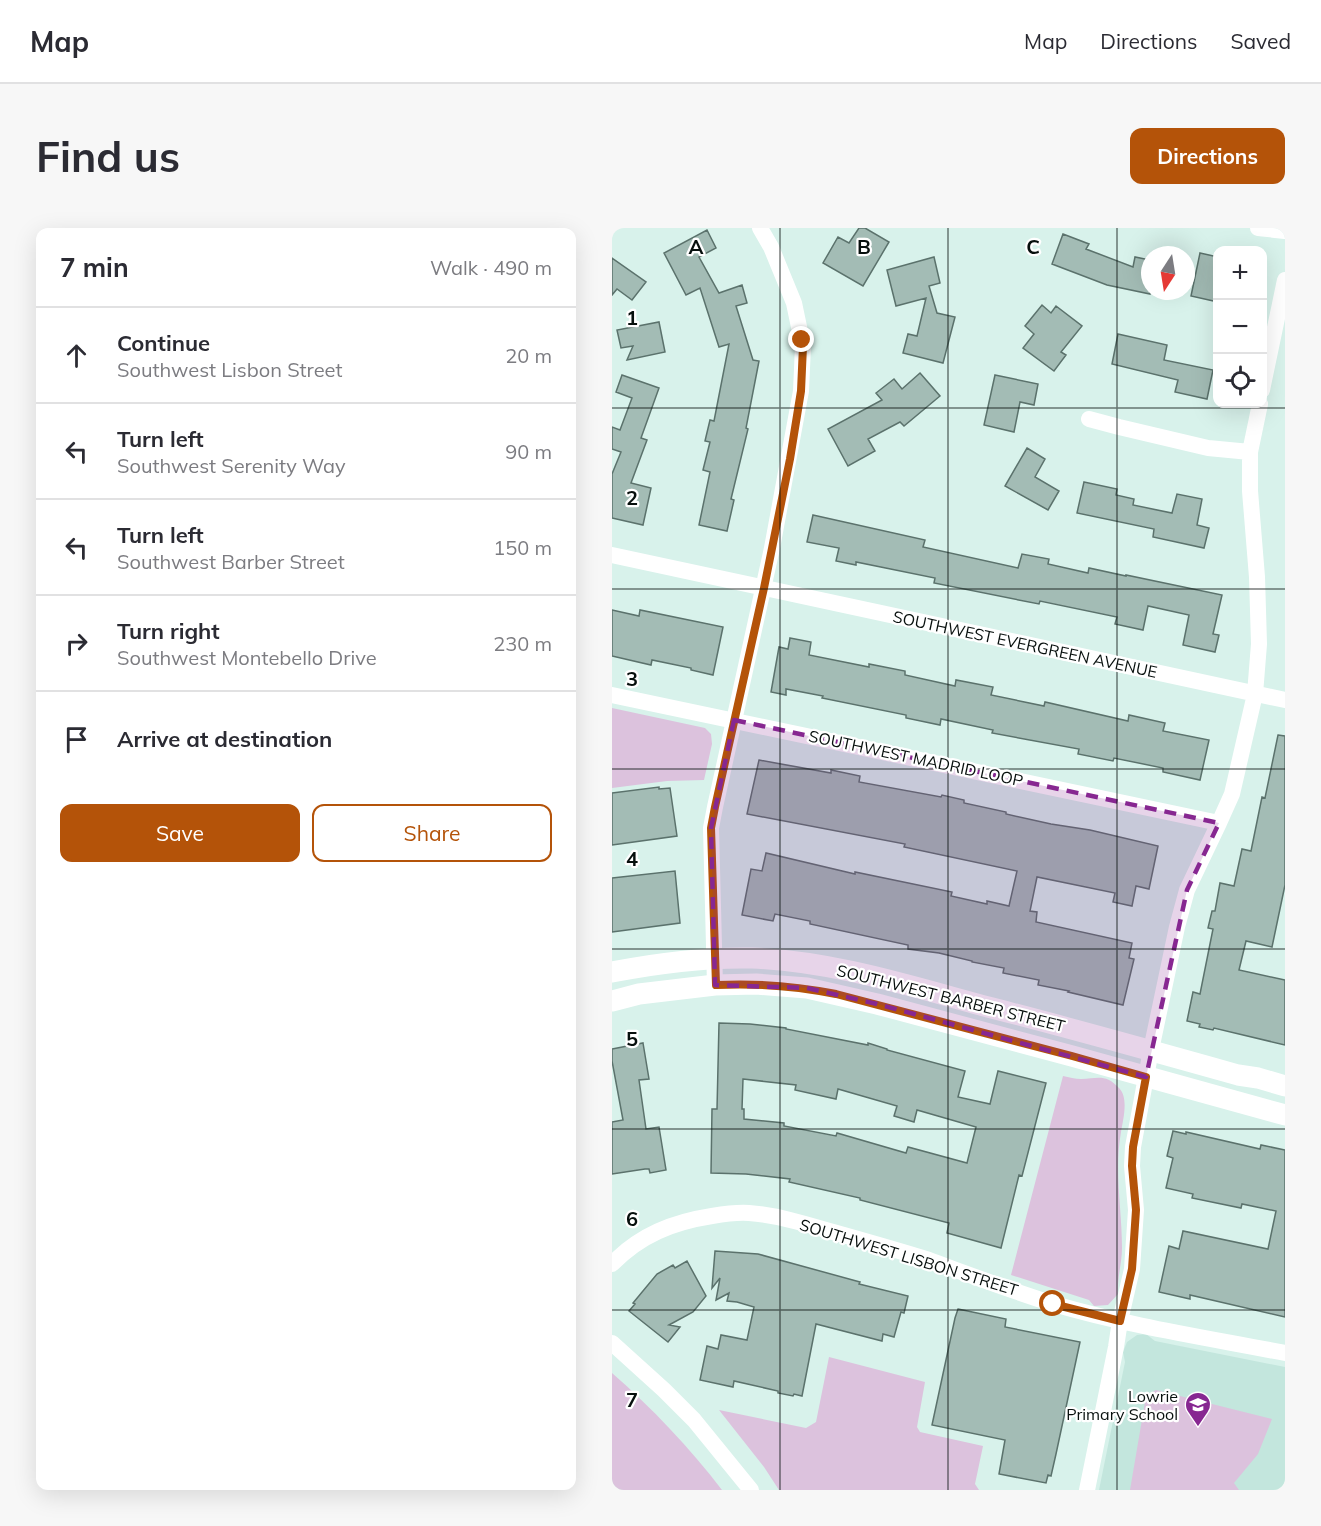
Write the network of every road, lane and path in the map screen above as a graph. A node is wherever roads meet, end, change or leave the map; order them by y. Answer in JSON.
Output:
{"nodes":[{"id":1,"x":760,"y":228,"type":"edge"},
{"id":2,"x":1258,"y":228,"type":"edge"},
{"id":3,"x":1285,"y":231,"type":"edge"},
{"id":4,"x":1285,"y":280,"type":"edge"},
{"id":5,"x":1267,"y":370,"type":"edge"},
{"id":6,"x":1259,"y":408,"type":"edge"},
{"id":7,"x":1089,"y":419,"type":"dead end"},
{"id":8,"x":1250,"y":452,"type":"junction"},
{"id":9,"x":612,"y":555,"type":"edge"},
{"id":10,"x":764,"y":588,"type":"junction"},
{"id":11,"x":1256,"y":694,"type":"junction"},
{"id":12,"x":612,"y":695,"type":"edge"},
{"id":13,"x":1285,"y":700,"type":"edge"},
{"id":14,"x":734,"y":720,"type":"junction"},
{"id":15,"x":1220,"y":823,"type":"junction"},
{"id":16,"x":715,"y":959,"type":"junction"},
{"id":17,"x":612,"y":972,"type":"edge"},
{"id":18,"x":716,"y":985,"type":"junction"},
{"id":19,"x":612,"y":1001,"type":"edge"},
{"id":20,"x":1151,"y":1050,"type":"junction"},
{"id":21,"x":1146,"y":1077,"type":"junction"},
{"id":22,"x":1285,"y":1086,"type":"edge"},
{"id":23,"x":1285,"y":1116,"type":"edge"},
{"id":24,"x":612,"y":1264,"type":"edge"},
{"id":25,"x":1120,"y":1321,"type":"junction"},
{"id":26,"x":612,"y":1343,"type":"edge"},
{"id":27,"x":1285,"y":1353,"type":"edge"},
{"id":28,"x":751,"y":1490,"type":"edge"},
{"id":29,"x":1088,"y":1490,"type":"edge"}],
"edges":[{"from":1,"to":10,"type":"street"},
{"from":2,"to":3,"type":"street"},
{"from":4,"to":5,"type":"street"},
{"from":6,"to":8,"type":"street"},
{"from":7,"to":8,"type":"street"},
{"from":8,"to":11,"type":"street"},
{"from":9,"to":10,"type":"street","name":"SOUTHWEST EVERGREEN AVENUE"},
{"from":10,"to":11,"type":"street","name":"SOUTHWEST EVERGREEN AVENUE"},
{"from":10,"to":14,"type":"street"},
{"from":11,"to":13,"type":"street","name":"SOUTHWEST EVERGREEN AVENUE"},
{"from":11,"to":15,"type":"street"},
{"from":12,"to":14,"type":"street","name":"SOUTHWEST MADRID LOOP"},
{"from":14,"to":15,"type":"street","name":"SOUTHWEST MADRID LOOP"},
{"from":14,"to":16,"type":"street"},
{"from":15,"to":20,"type":"street"},
{"from":16,"to":17,"type":"street","name":"SOUTHWEST BARBER STREET"},
{"from":16,"to":18,"type":"street"},
{"from":16,"to":20,"type":"street","name":"SOUTHWEST BARBER STREET"},
{"from":18,"to":19,"type":"street","name":"SOUTHWEST BARBER STREET"},
{"from":18,"to":21,"type":"street","name":"SOUTHWEST BARBER STREET"},
{"from":20,"to":21,"type":"street"},
{"from":20,"to":22,"type":"street","name":"SOUTHWEST BARBER STREET"},
{"from":21,"to":23,"type":"street","name":"SOUTHWEST BARBER STREET"},
{"from":21,"to":25,"type":"street"},
{"from":24,"to":25,"type":"street","name":"SOUTHWEST LISBON STREET"},
{"from":25,"to":27,"type":"street","name":"SOUTHWEST LISBON STREET"},
{"from":25,"to":29,"type":"street"},
{"from":26,"to":28,"type":"street"}]}
